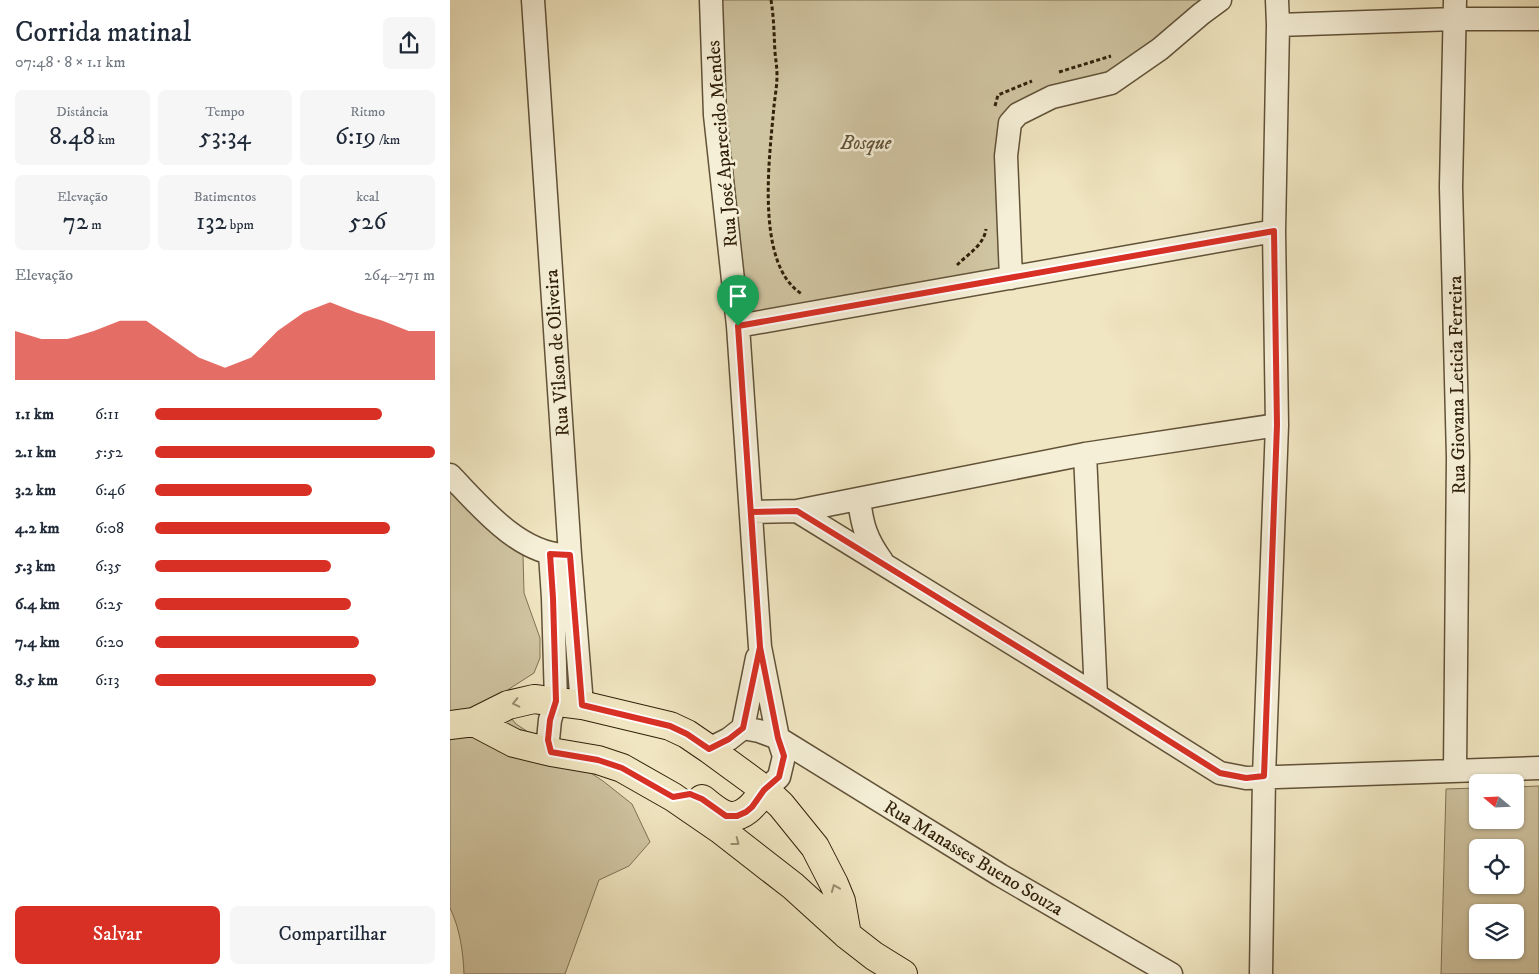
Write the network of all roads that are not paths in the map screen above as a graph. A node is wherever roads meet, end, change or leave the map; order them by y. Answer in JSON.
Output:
{"nodes":[{"id":1,"x":533,"y":0,"type":"edge"},
{"id":2,"x":711,"y":0,"type":"edge"},
{"id":3,"x":1220,"y":0,"type":"edge"},
{"id":4,"x":1277,"y":0,"type":"edge"},
{"id":5,"x":1455,"y":9,"type":"edge"},
{"id":6,"x":1539,"y":19,"type":"edge"},
{"id":7,"x":1278,"y":25,"type":"junction"},
{"id":8,"x":1274,"y":231,"type":"junction"},
{"id":9,"x":1011,"y":278,"type":"junction"},
{"id":10,"x":738,"y":326,"type":"junction"},
{"id":11,"x":1277,"y":425,"type":"junction"},
{"id":12,"x":1085,"y":454,"type":"junction"},
{"id":13,"x":450,"y":475,"type":"edge"},
{"id":14,"x":859,"y":499,"type":"junction"},
{"id":15,"x":797,"y":511,"type":"junction"},
{"id":16,"x":751,"y":512,"type":"junction"},
{"id":17,"x":560,"y":555,"type":"junction"},
{"id":18,"x":885,"y":565,"type":"junction"},
{"id":19,"x":760,"y":647,"type":"junction"},
{"id":20,"x":1096,"y":695,"type":"junction"},
{"id":21,"x":569,"y":703,"type":"junction"},
{"id":22,"x":462,"y":723,"type":"edge"},
{"id":23,"x":743,"y":728,"type":"junction"},
{"id":24,"x":778,"y":738,"type":"junction"},
{"id":25,"x":709,"y":749,"type":"junction"},
{"id":26,"x":551,"y":752,"type":"junction"},
{"id":27,"x":1539,"y":768,"type":"edge"},
{"id":28,"x":1455,"y":770,"type":"junction"},
{"id":29,"x":1264,"y":776,"type":"junction"},
{"id":30,"x":764,"y":790,"type":"junction"},
{"id":31,"x":673,"y":797,"type":"junction"},
{"id":32,"x":847,"y":935,"type":"junction"},
{"id":33,"x":876,"y":965,"type":"edge"},
{"id":34,"x":903,"y":974,"type":"edge"},
{"id":35,"x":1171,"y":974,"type":"edge"},
{"id":36,"x":1261,"y":974,"type":"edge"}],
"edges":[{"from":1,"to":17,"type":"street","name":"Rua Vilson de Oliveira"},
{"from":2,"to":10,"type":"street","name":"Rua José Aparecido Mendes"},
{"from":3,"to":9,"type":"street"},
{"from":4,"to":7,"type":"street"},
{"from":5,"to":6,"type":"street"},
{"from":5,"to":7,"type":"street"},
{"from":5,"to":28,"type":"street","name":"Rua Giovana Leticia Ferreira"},
{"from":7,"to":8,"type":"street"},
{"from":8,"to":9,"type":"street"},
{"from":8,"to":11,"type":"street"},
{"from":9,"to":10,"type":"street"},
{"from":10,"to":16,"type":"street","name":"Rua José Aparecido Mendes"},
{"from":11,"to":12,"type":"street"},
{"from":11,"to":29,"type":"street"},
{"from":12,"to":14,"type":"street"},
{"from":12,"to":20,"type":"street"},
{"from":13,"to":17,"type":"street"},
{"from":14,"to":15,"type":"street"},
{"from":14,"to":18,"type":"street"},
{"from":15,"to":16,"type":"street"},
{"from":15,"to":18,"type":"street"},
{"from":16,"to":19,"type":"street","name":"Rua José Aparecido Mendes"},
{"from":17,"to":21,"type":"street","name":"Rua Vilson de Oliveira"},
{"from":18,"to":20,"type":"street"},
{"from":19,"to":23,"type":"street"},
{"from":19,"to":24,"type":"street"},
{"from":20,"to":29,"type":"street"},
{"from":21,"to":22,"type":"main road","one_way":true},
{"from":21,"to":25,"type":"main road"},
{"from":21,"to":26,"type":"street","name":"Rua Vilson de Oliveira"},
{"from":22,"to":26,"type":"main road"},
{"from":23,"to":24,"type":"street","name":"Rua Manasses Bueno Souza"},
{"from":23,"to":25,"type":"street"},
{"from":24,"to":30,"type":"street"},
{"from":24,"to":35,"type":"street","name":"Rua Manasses Bueno Souza"},
{"from":25,"to":30,"type":"main road"},
{"from":26,"to":31,"type":"main road"},
{"from":27,"to":28,"type":"street"},
{"from":28,"to":29,"type":"street"},
{"from":29,"to":36,"type":"street"},
{"from":30,"to":31,"type":"main road"},
{"from":32,"to":30,"type":"main road","one_way":true},
{"from":31,"to":32,"type":"main road","one_way":true},
{"from":32,"to":33,"type":"main road"},
{"from":33,"to":34,"type":"main road"}]}
